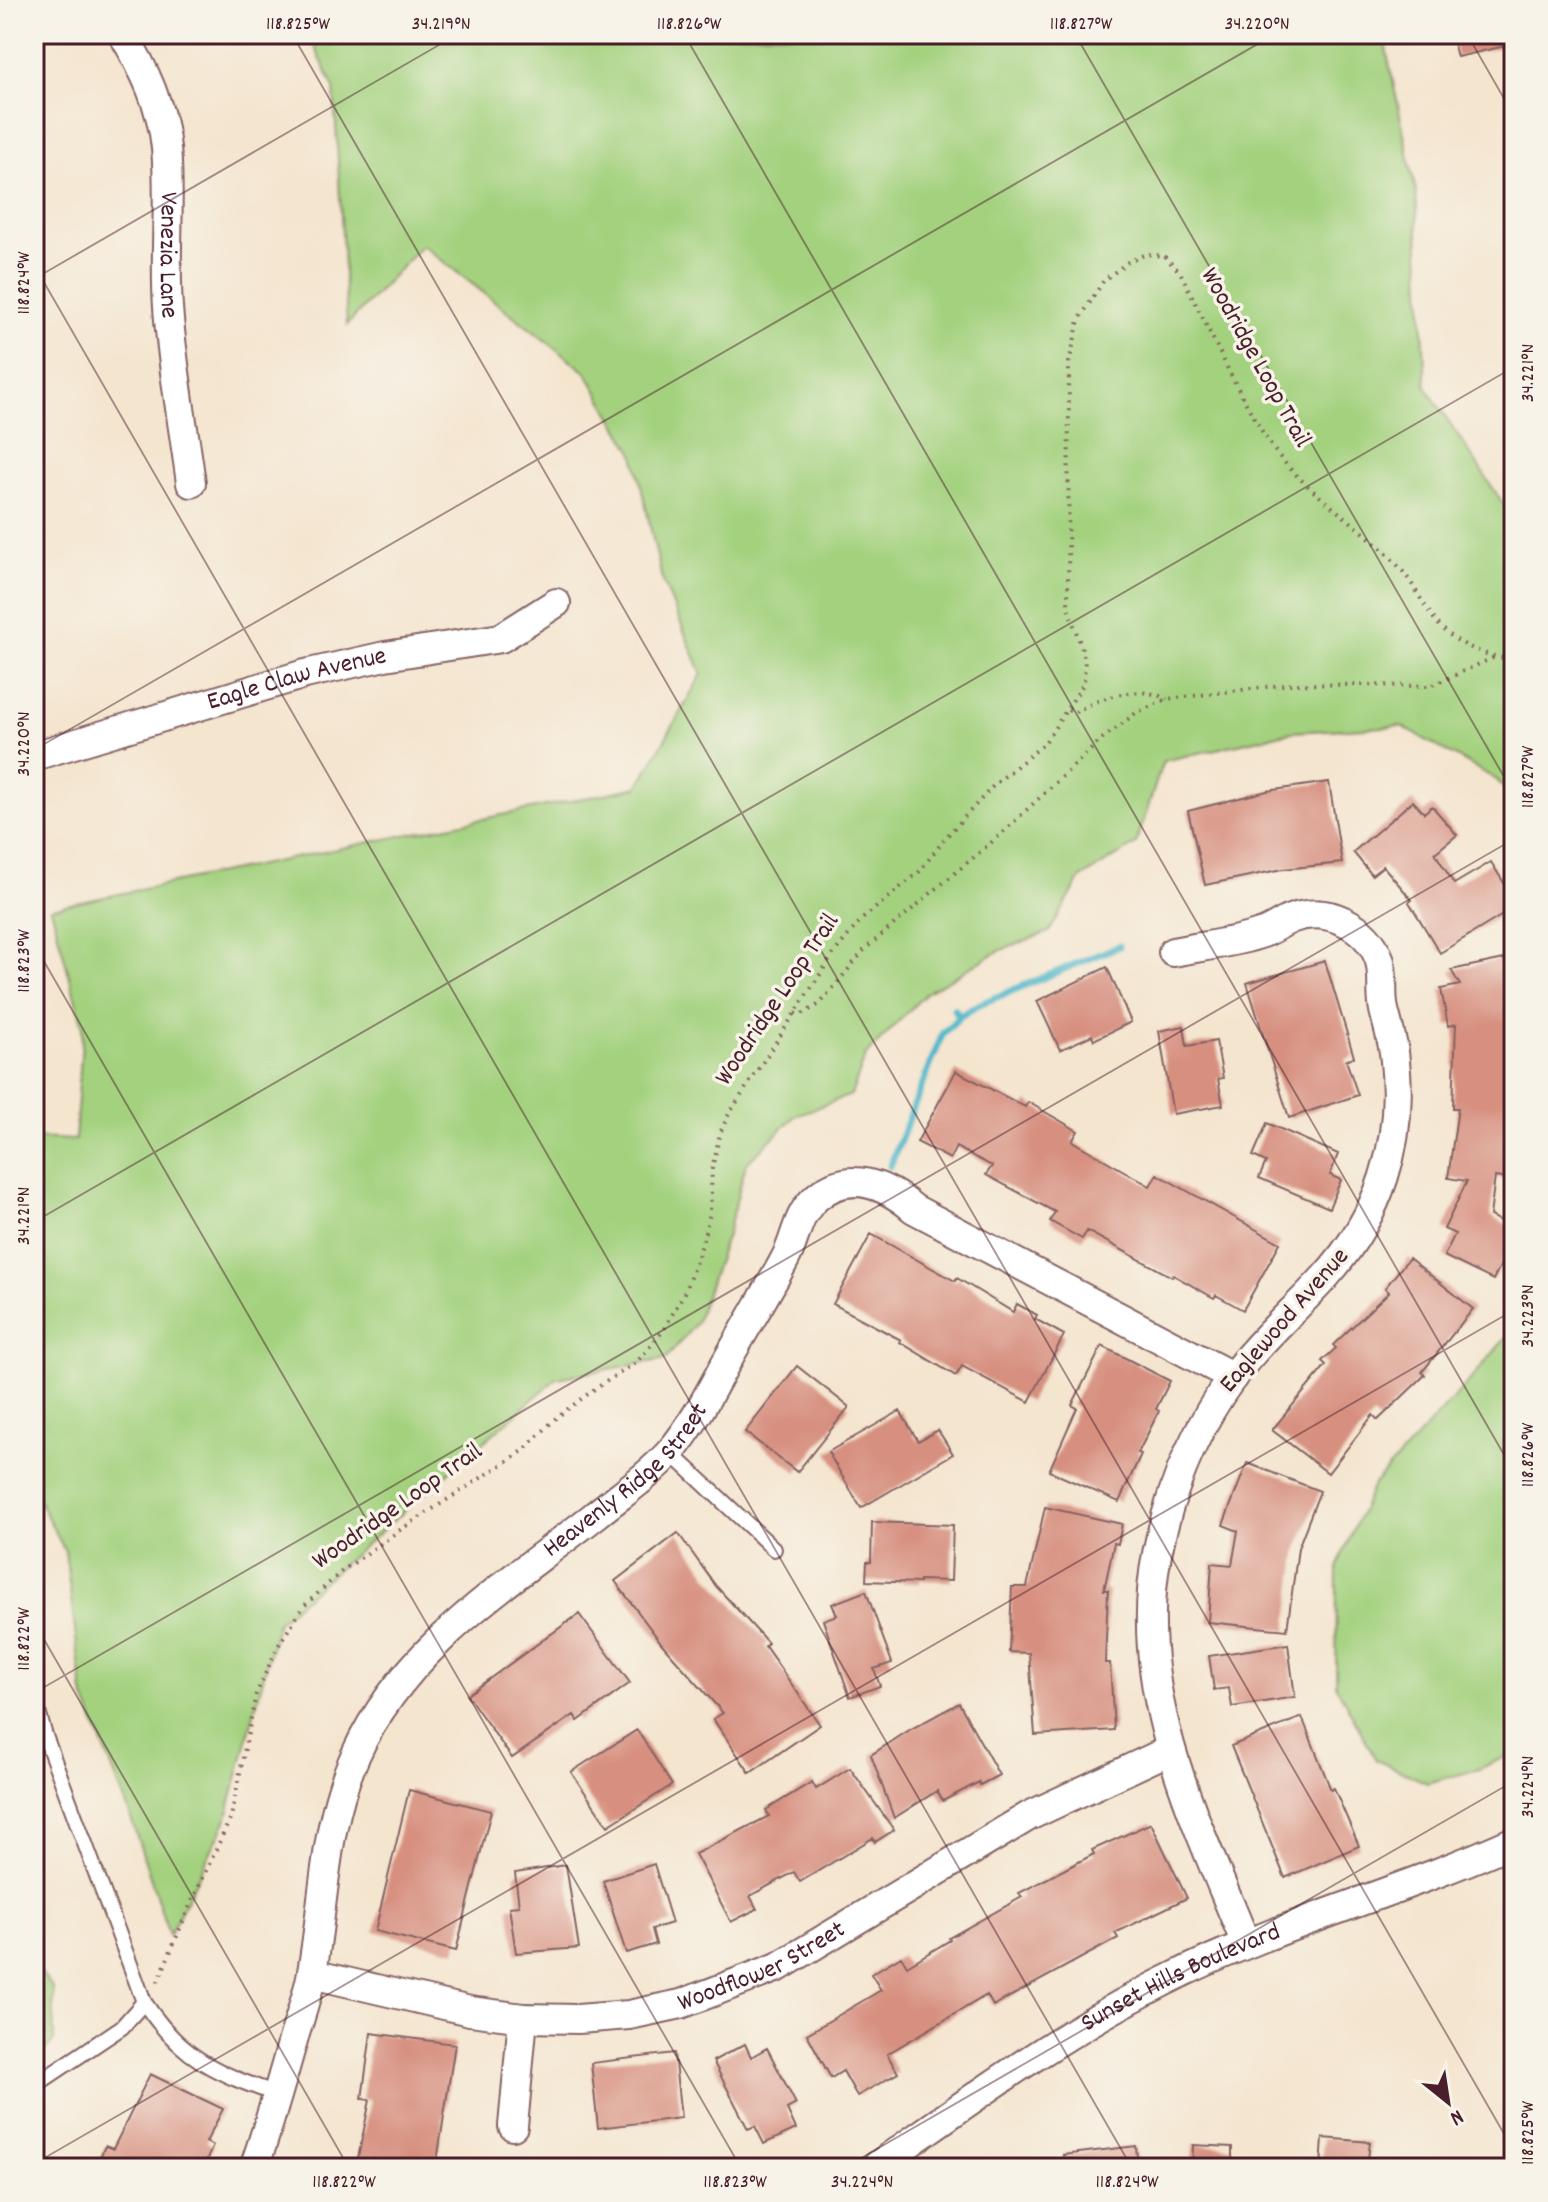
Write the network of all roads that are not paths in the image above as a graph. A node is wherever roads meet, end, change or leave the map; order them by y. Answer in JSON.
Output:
{"nodes":[{"id":1,"x":123,"y":34,"type":"edge"},
{"id":2,"x":191,"y":483,"type":"dead end"},
{"id":3,"x":556,"y":603,"type":"dead end"},
{"id":4,"x":34,"y":756,"type":"edge"},
{"id":5,"x":1173,"y":952,"type":"dead end"},
{"id":6,"x":1233,"y":1377,"type":"junction"},
{"id":7,"x":670,"y":1452,"type":"junction"},
{"id":8,"x":774,"y":1549,"type":"dead end"},
{"id":9,"x":34,"y":1698,"type":"edge"},
{"id":10,"x":1170,"y":1750,"type":"junction"},
{"id":11,"x":1514,"y":1841,"type":"edge"},
{"id":12,"x":1246,"y":1944,"type":"junction"},
{"id":13,"x":312,"y":1974,"type":"junction"},
{"id":14,"x":144,"y":2002,"type":"junction"},
{"id":15,"x":523,"y":2018,"type":"junction"},
{"id":16,"x":34,"y":2086,"type":"edge"},
{"id":17,"x":280,"y":2095,"type":"junction"},
{"id":18,"x":513,"y":2126,"type":"dead end"},
{"id":19,"x":254,"y":2168,"type":"edge"},
{"id":20,"x":874,"y":2168,"type":"edge"}],
"edges":[{"from":1,"to":2,"type":"street","name":"Venezia Lane"},
{"from":3,"to":4,"type":"street","name":"Eagle Claw Avenue"},
{"from":5,"to":6,"type":"street","name":"Eaglewood Avenue"},
{"from":6,"to":7,"type":"street","name":"Heavenly Ridge Street"},
{"from":6,"to":10,"type":"street","name":"Eaglewood Avenue"},
{"from":7,"to":8,"type":"lane"},
{"from":7,"to":13,"type":"street","name":"Heavenly Ridge Street"},
{"from":9,"to":14,"type":"lane"},
{"from":10,"to":12,"type":"street","name":"Eaglewood Avenue"},
{"from":10,"to":15,"type":"street","name":"Woodflower Street"},
{"from":11,"to":12,"type":"street","name":"Sunset Hills Boulevard"},
{"from":12,"to":20,"type":"street","name":"Sunset Hills Boulevard"},
{"from":13,"to":15,"type":"street","name":"Woodflower Street"},
{"from":13,"to":17,"type":"street","name":"Heavenly Ridge Street"},
{"from":14,"to":16,"type":"lane"},
{"from":14,"to":17,"type":"lane"},
{"from":15,"to":18,"type":"street"},
{"from":17,"to":19,"type":"street","name":"Heavenly Ridge Street"}]}
